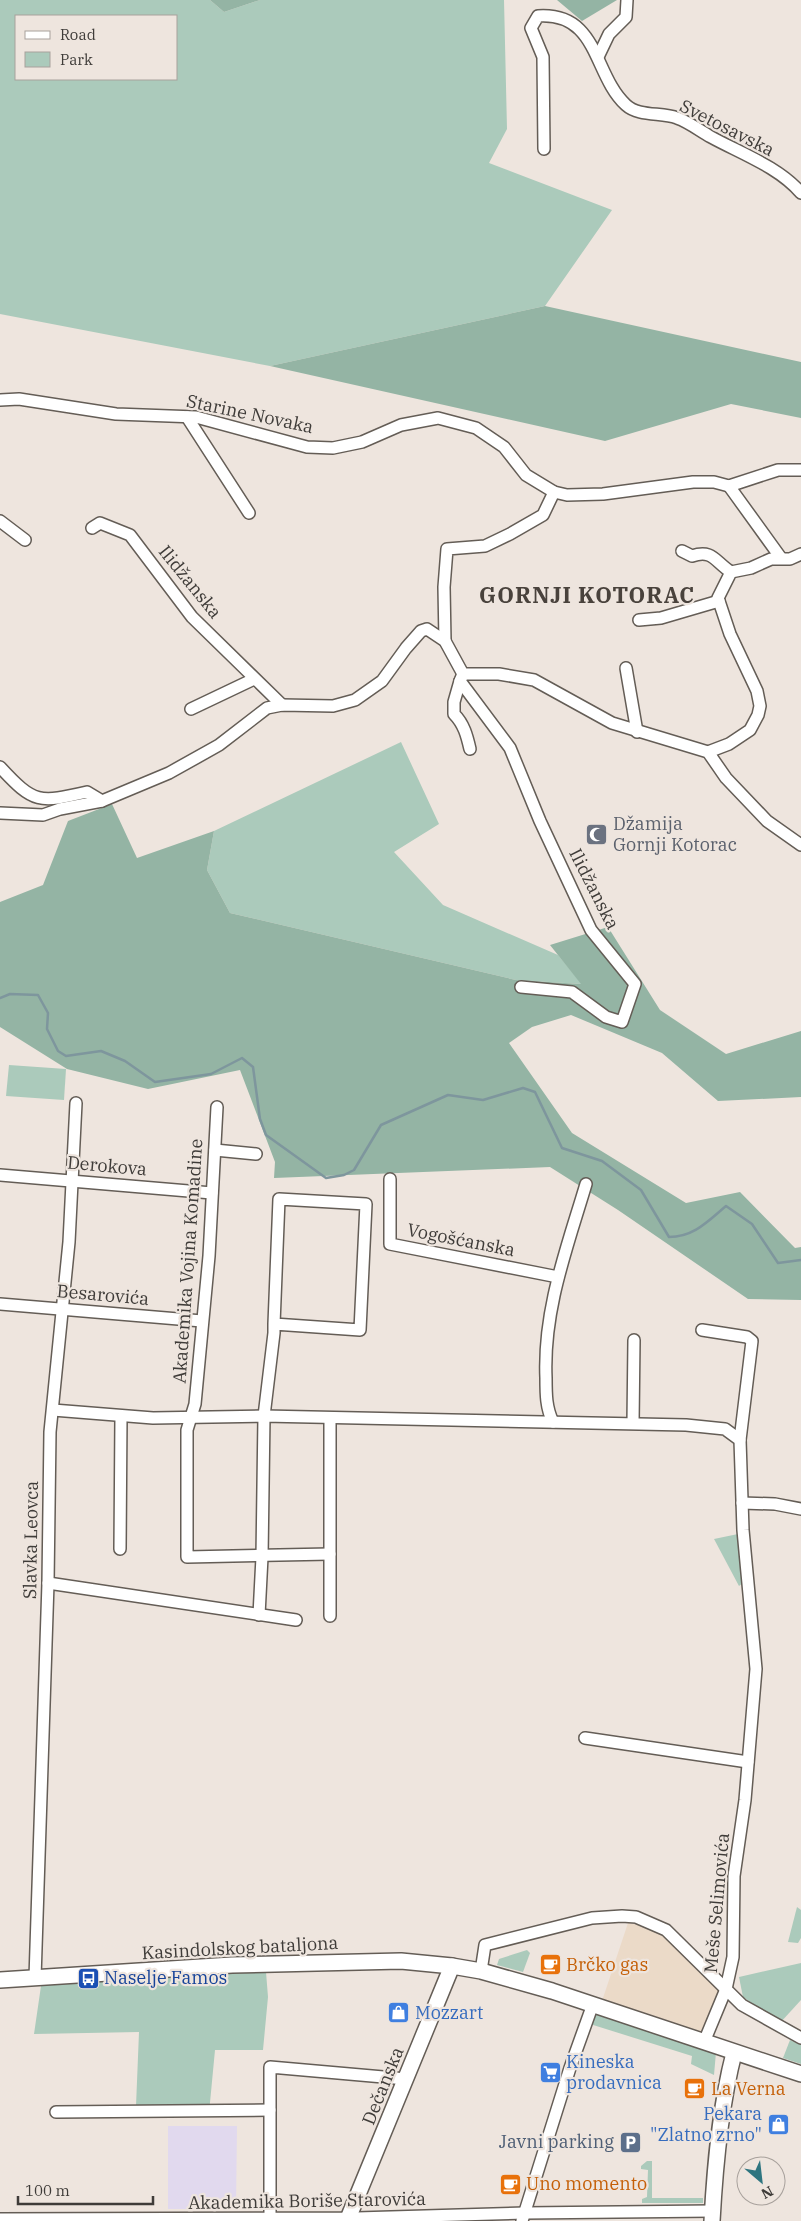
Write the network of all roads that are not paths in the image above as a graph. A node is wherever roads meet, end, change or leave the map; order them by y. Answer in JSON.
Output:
{"nodes":[{"id":1,"x":627,"y":0,"type":"edge"},
{"id":2,"x":598,"y":57,"type":"junction"},
{"id":3,"x":544,"y":149,"type":"dead end"},
{"id":4,"x":801,"y":193,"type":"edge"},
{"id":5,"x":0,"y":400,"type":"edge"},
{"id":6,"x":187,"y":416,"type":"junction"},
{"id":7,"x":801,"y":470,"type":"edge"},
{"id":8,"x":729,"y":486,"type":"junction"},
{"id":9,"x":554,"y":492,"type":"junction"},
{"id":10,"x":249,"y":512,"type":"dead end"},
{"id":11,"x":0,"y":521,"type":"edge"},
{"id":12,"x":92,"y":528,"type":"dead end"},
{"id":13,"x":25,"y":540,"type":"dead end"},
{"id":14,"x":682,"y":552,"type":"dead end"},
{"id":15,"x":801,"y":554,"type":"edge"},
{"id":16,"x":781,"y":558,"type":"junction"},
{"id":17,"x":731,"y":572,"type":"junction"},
{"id":18,"x":719,"y":601,"type":"junction"},
{"id":19,"x":639,"y":620,"type":"dead end"},
{"id":20,"x":445,"y":641,"type":"junction"},
{"id":21,"x":626,"y":668,"type":"dead end"},
{"id":22,"x":462,"y":678,"type":"junction"},
{"id":23,"x":254,"y":680,"type":"junction"},
{"id":24,"x":282,"y":705,"type":"junction"},
{"id":25,"x":191,"y":709,"type":"dead end"},
{"id":26,"x":636,"y":732,"type":"junction"},
{"id":27,"x":470,"y":749,"type":"dead end"},
{"id":28,"x":708,"y":752,"type":"junction"},
{"id":29,"x":0,"y":767,"type":"edge"},
{"id":30,"x":102,"y":800,"type":"junction"},
{"id":31,"x":0,"y":813,"type":"edge"},
{"id":32,"x":801,"y":844,"type":"edge"},
{"id":33,"x":522,"y":987,"type":"dead end"},
{"id":34,"x":76,"y":1103,"type":"dead end"},
{"id":35,"x":217,"y":1107,"type":"dead end"},
{"id":36,"x":214,"y":1150,"type":"junction"},
{"id":37,"x":256,"y":1154,"type":"dead end"},
{"id":38,"x":0,"y":1175,"type":"edge"},
{"id":39,"x":390,"y":1179,"type":"dead end"},
{"id":40,"x":74,"y":1180,"type":"junction"},
{"id":41,"x":586,"y":1184,"type":"dead end"},
{"id":42,"x":212,"y":1193,"type":"junction"},
{"id":43,"x":558,"y":1276,"type":"junction"},
{"id":44,"x":0,"y":1304,"type":"edge"},
{"id":45,"x":62,"y":1309,"type":"junction"},
{"id":46,"x":202,"y":1321,"type":"junction"},
{"id":47,"x":274,"y":1324,"type":"junction"},
{"id":48,"x":702,"y":1330,"type":"dead end"},
{"id":49,"x":634,"y":1340,"type":"dead end"},
{"id":50,"x":53,"y":1410,"type":"junction"},
{"id":51,"x":121,"y":1416,"type":"junction"},
{"id":52,"x":264,"y":1416,"type":"junction"},
{"id":53,"x":192,"y":1417,"type":"junction"},
{"id":54,"x":330,"y":1418,"type":"junction"},
{"id":55,"x":553,"y":1422,"type":"junction"},
{"id":56,"x":632,"y":1422,"type":"junction"},
{"id":57,"x":740,"y":1440,"type":"junction"},
{"id":58,"x":742,"y":1503,"type":"junction"},
{"id":59,"x":801,"y":1509,"type":"edge"},
{"id":60,"x":120,"y":1549,"type":"dead end"},
{"id":61,"x":330,"y":1554,"type":"junction"},
{"id":62,"x":262,"y":1557,"type":"junction"},
{"id":63,"x":48,"y":1584,"type":"junction"},
{"id":64,"x":259,"y":1615,"type":"junction"},
{"id":65,"x":330,"y":1616,"type":"dead end"},
{"id":66,"x":296,"y":1620,"type":"dead end"},
{"id":67,"x":585,"y":1738,"type":"dead end"},
{"id":68,"x":748,"y":1762,"type":"junction"},
{"id":69,"x":452,"y":1966,"type":"junction"},
{"id":70,"x":480,"y":1971,"type":"junction"},
{"id":71,"x":35,"y":1978,"type":"junction"},
{"id":72,"x":0,"y":1980,"type":"edge"},
{"id":73,"x":726,"y":1989,"type":"junction"},
{"id":74,"x":593,"y":2004,"type":"junction"},
{"id":75,"x":801,"y":2038,"type":"edge"},
{"id":76,"x":704,"y":2042,"type":"junction"},
{"id":77,"x":734,"y":2053,"type":"junction"},
{"id":78,"x":801,"y":2074,"type":"edge"},
{"id":79,"x":406,"y":2079,"type":"junction"},
{"id":80,"x":270,"y":2110,"type":"junction"},
{"id":81,"x":56,"y":2112,"type":"dead end"},
{"id":82,"x":712,"y":2216,"type":"edge"},
{"id":83,"x":524,"y":2217,"type":"edge"},
{"id":84,"x":0,"y":2219,"type":"edge"},
{"id":85,"x":270,"y":2219,"type":"junction"},
{"id":86,"x":53,"y":2220,"type":"edge"},
{"id":87,"x":202,"y":2220,"type":"edge"},
{"id":88,"x":348,"y":2220,"type":"edge"}],
"edges":[{"from":1,"to":2,"type":"street"},
{"from":2,"to":3,"type":"street","name":"Svetosavska"},
{"from":2,"to":4,"type":"street","name":"Svetosavska"},
{"from":5,"to":6,"type":"street","name":"Starine Novaka"},
{"from":6,"to":9,"type":"street","name":"Starine Novaka"},
{"from":6,"to":10,"type":"street"},
{"from":7,"to":8,"type":"street","name":"Starine Novaka"},
{"from":8,"to":9,"type":"street","name":"Starine Novaka"},
{"from":8,"to":16,"type":"street"},
{"from":9,"to":20,"type":"street","name":"Ilidžanska"},
{"from":11,"to":13,"type":"street"},
{"from":12,"to":23,"type":"street","name":"Ilidžanska"},
{"from":14,"to":17,"type":"street"},
{"from":15,"to":16,"type":"street"},
{"from":16,"to":17,"type":"street"},
{"from":17,"to":18,"type":"street"},
{"from":18,"to":19,"type":"street"},
{"from":18,"to":28,"type":"street"},
{"from":20,"to":22,"type":"street","name":"Ilidžanska"},
{"from":20,"to":24,"type":"street"},
{"from":21,"to":26,"type":"street"},
{"from":22,"to":26,"type":"street"},
{"from":22,"to":27,"type":"street"},
{"from":22,"to":33,"type":"street","name":"Ilidžanska"},
{"from":23,"to":24,"type":"street","name":"Ilidžanska"},
{"from":23,"to":25,"type":"street"},
{"from":24,"to":30,"type":"street"},
{"from":26,"to":28,"type":"street"},
{"from":28,"to":32,"type":"street"},
{"from":29,"to":30,"type":"street"},
{"from":30,"to":31,"type":"street"},
{"from":34,"to":40,"type":"street","name":"Slavka Leovca"},
{"from":35,"to":36,"type":"street","name":"Akademika Vojina Komadine"},
{"from":36,"to":37,"type":"street"},
{"from":36,"to":42,"type":"street","name":"Akademika Vojina Komadine"},
{"from":38,"to":40,"type":"street","name":"Derokova"},
{"from":39,"to":43,"type":"street","name":"Vogošćanska"},
{"from":40,"to":42,"type":"street","name":"Derokova"},
{"from":40,"to":45,"type":"street","name":"Slavka Leovca"},
{"from":41,"to":43,"type":"street"},
{"from":42,"to":46,"type":"street","name":"Akademika Vojina Komadine"},
{"from":43,"to":55,"type":"street"},
{"from":44,"to":45,"type":"street","name":"Besarovića"},
{"from":45,"to":46,"type":"street","name":"Besarovića"},
{"from":45,"to":50,"type":"street","name":"Slavka Leovca"},
{"from":46,"to":53,"type":"street","name":"Akademika Vojina Komadine"},
{"from":47,"to":47,"type":"street"},
{"from":47,"to":52,"type":"street"},
{"from":48,"to":57,"type":"street","name":"Meše Selimovića"},
{"from":49,"to":56,"type":"street"},
{"from":50,"to":51,"type":"street"},
{"from":50,"to":63,"type":"street","name":"Slavka Leovca"},
{"from":51,"to":53,"type":"street"},
{"from":51,"to":60,"type":"street"},
{"from":52,"to":53,"type":"street"},
{"from":52,"to":54,"type":"street"},
{"from":52,"to":62,"type":"street"},
{"from":53,"to":62,"type":"street","name":"Akademika Vojina Komadine"},
{"from":54,"to":55,"type":"street"},
{"from":54,"to":61,"type":"street"},
{"from":55,"to":56,"type":"street"},
{"from":56,"to":57,"type":"street"},
{"from":57,"to":58,"type":"street","name":"Meše Selimovića"},
{"from":58,"to":59,"type":"street"},
{"from":58,"to":68,"type":"street","name":"Meše Selimovića"},
{"from":61,"to":62,"type":"street","name":"Akademika Vojina Komadine"},
{"from":61,"to":65,"type":"street"},
{"from":62,"to":64,"type":"street"},
{"from":63,"to":64,"type":"street"},
{"from":63,"to":71,"type":"street","name":"Slavka Leovca"},
{"from":64,"to":66,"type":"street"},
{"from":67,"to":68,"type":"street"},
{"from":68,"to":73,"type":"street","name":"Meše Selimovića"},
{"from":69,"to":70,"type":"street","name":"Kasindolskog bataljona"},
{"from":69,"to":71,"type":"street","name":"Kasindolskog bataljona"},
{"from":69,"to":79,"type":"street","name":"Dečanska"},
{"from":70,"to":73,"type":"street"},
{"from":70,"to":74,"type":"street","name":"Kasindolskog bataljona"},
{"from":71,"to":72,"type":"street","name":"Kasindolskog bataljona"},
{"from":73,"to":75,"type":"street"},
{"from":73,"to":76,"type":"street","name":"Meše Selimovića"},
{"from":74,"to":76,"type":"street","name":"Kasindolskog bataljona"},
{"from":74,"to":83,"type":"street"},
{"from":76,"to":77,"type":"street","name":"Kasindolskog bataljona"},
{"from":77,"to":78,"type":"street","name":"Kasindolskog bataljona"},
{"from":77,"to":82,"type":"street"},
{"from":79,"to":80,"type":"street"},
{"from":79,"to":88,"type":"street","name":"Dečanska"},
{"from":80,"to":81,"type":"street"},
{"from":80,"to":85,"type":"street"},
{"from":82,"to":83,"type":"street","name":"Akademika Boriše Starovića"},
{"from":83,"to":88,"type":"street","name":"Akademika Boriše Starovića"},
{"from":84,"to":86,"type":"street","name":"Akademika Boriše Starovića"},
{"from":85,"to":87,"type":"street","name":"Akademika Boriše Starovića"},
{"from":85,"to":88,"type":"street","name":"Akademika Boriše Starovića"},
{"from":86,"to":87,"type":"street","name":"Akademika Boriše Starovića"}]}
